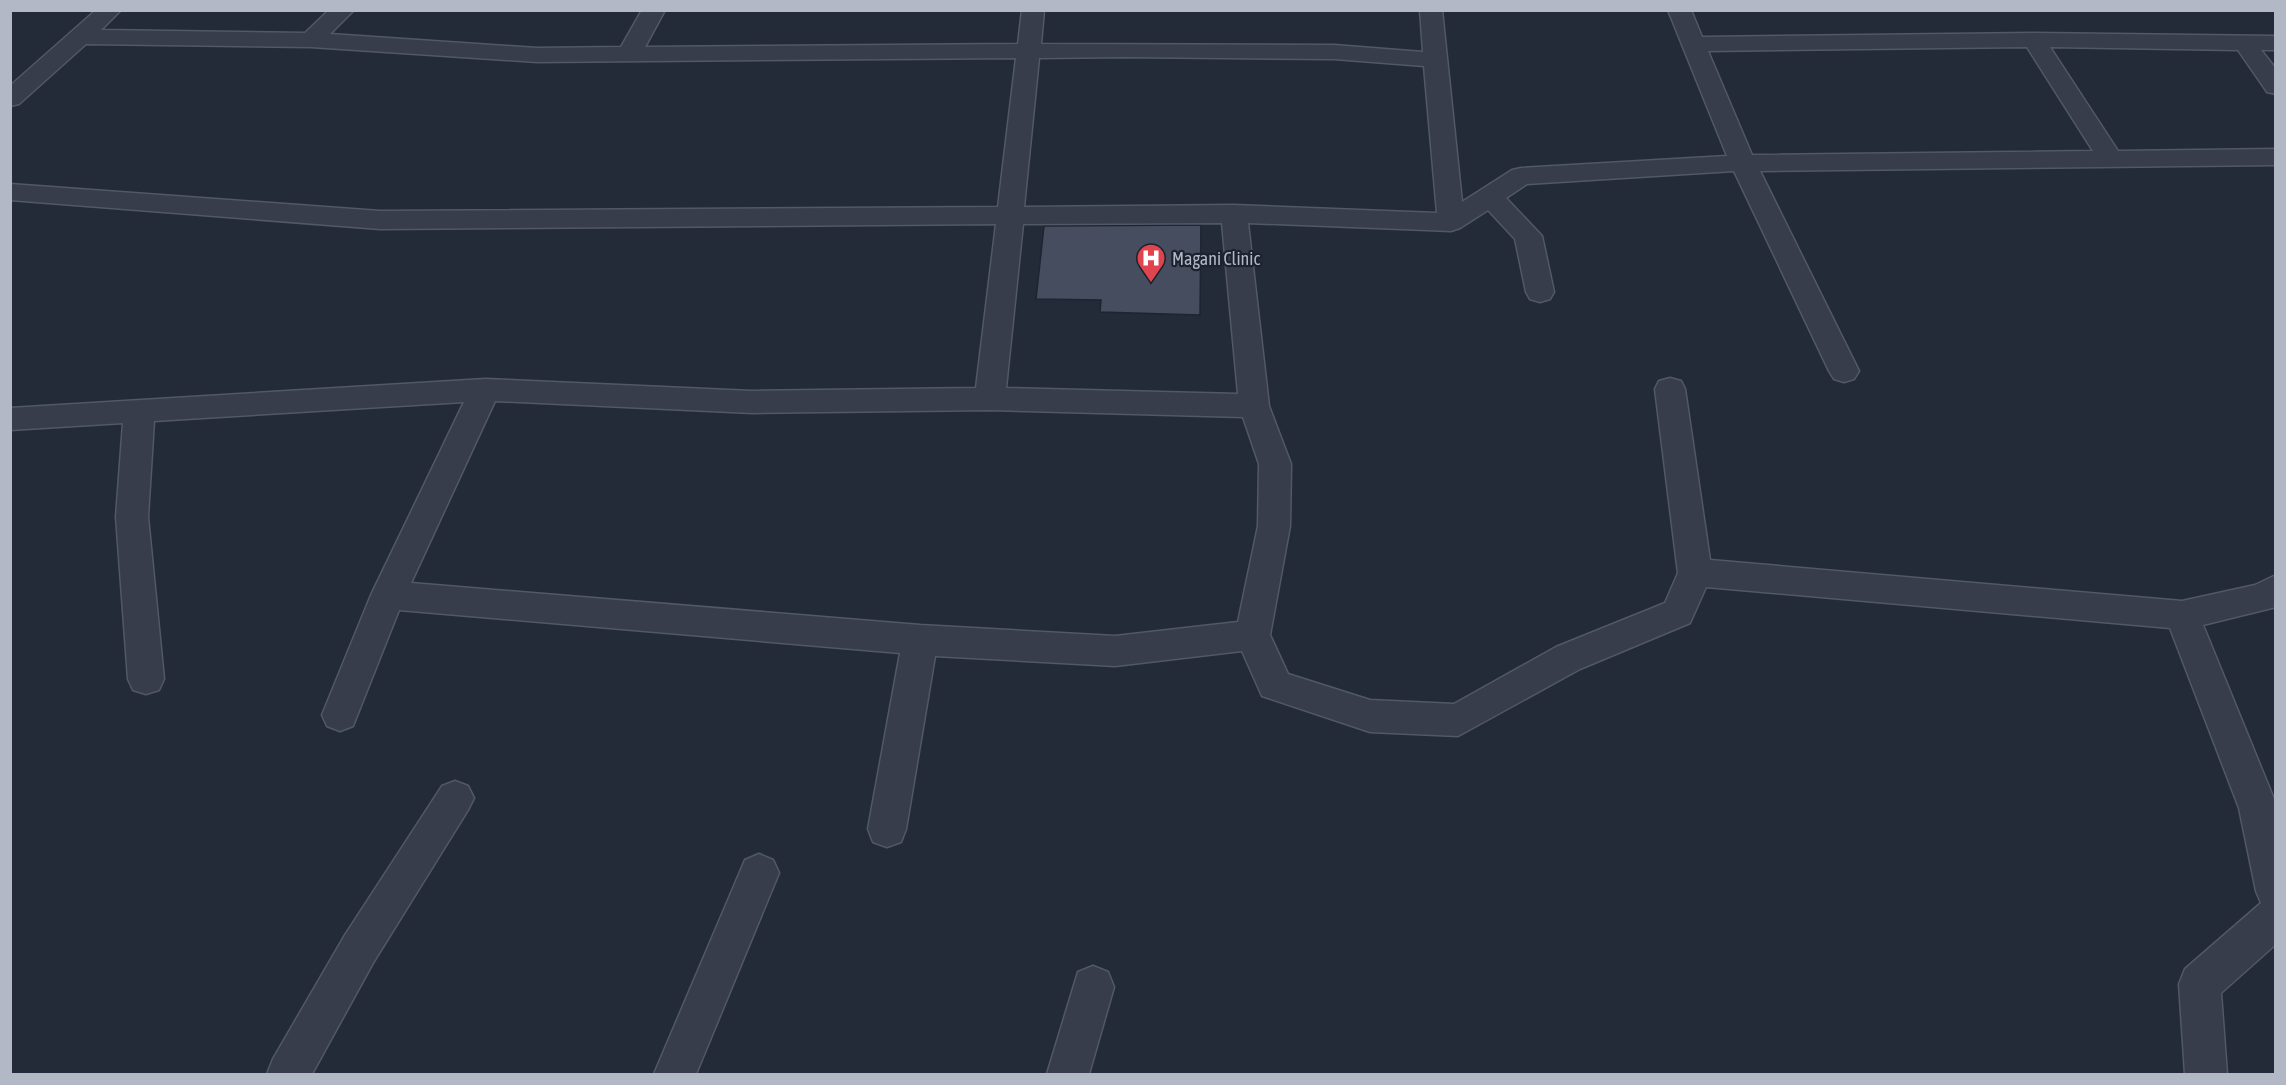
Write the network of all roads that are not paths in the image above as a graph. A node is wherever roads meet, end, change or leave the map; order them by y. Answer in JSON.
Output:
{"nodes":[{"id":1,"x":110,"y":10,"type":"edge"},
{"id":2,"x":343,"y":10,"type":"edge"},
{"id":3,"x":654,"y":10,"type":"edge"},
{"id":4,"x":1033,"y":10,"type":"edge"},
{"id":5,"x":1431,"y":10,"type":"edge"},
{"id":6,"x":1679,"y":10,"type":"edge"},
{"id":7,"x":80,"y":37,"type":"junction"},
{"id":8,"x":311,"y":40,"type":"junction"},
{"id":9,"x":2034,"y":40,"type":"junction"},
{"id":10,"x":2244,"y":42,"type":"junction"},
{"id":11,"x":1693,"y":44,"type":"junction"},
{"id":12,"x":2276,"y":44,"type":"edge"},
{"id":13,"x":1028,"y":50,"type":"junction"},
{"id":14,"x":629,"y":54,"type":"junction"},
{"id":15,"x":1437,"y":60,"type":"junction"},
{"id":16,"x":2276,"y":87,"type":"edge"},
{"id":17,"x":10,"y":99,"type":"edge"},
{"id":18,"x":2276,"y":157,"type":"edge"},
{"id":19,"x":2111,"y":159,"type":"junction"},
{"id":20,"x":1743,"y":164,"type":"junction"},
{"id":21,"x":10,"y":192,"type":"edge"},
{"id":22,"x":1490,"y":197,"type":"junction"},
{"id":23,"x":1009,"y":213,"type":"junction"},
{"id":24,"x":1234,"y":214,"type":"junction"},
{"id":25,"x":1451,"y":222,"type":"junction"},
{"id":26,"x":1540,"y":292,"type":"dead end"},
{"id":27,"x":1844,"y":371,"type":"dead end"},
{"id":28,"x":1670,"y":389,"type":"dead end"},
{"id":29,"x":485,"y":390,"type":"junction"},
{"id":30,"x":990,"y":399,"type":"junction"},
{"id":31,"x":1254,"y":406,"type":"junction"},
{"id":32,"x":139,"y":411,"type":"junction"},
{"id":33,"x":10,"y":419,"type":"edge"},
{"id":34,"x":1695,"y":573,"type":"junction"},
{"id":35,"x":2276,"y":589,"type":"edge"},
{"id":36,"x":388,"y":595,"type":"junction"},
{"id":37,"x":2182,"y":615,"type":"junction"},
{"id":38,"x":1253,"y":635,"type":"junction"},
{"id":39,"x":920,"y":640,"type":"junction"},
{"id":40,"x":146,"y":679,"type":"dead end"},
{"id":41,"x":340,"y":715,"type":"dead end"},
{"id":42,"x":455,"y":798,"type":"dead end"},
{"id":43,"x":887,"y":829,"type":"dead end"},
{"id":44,"x":759,"y":873,"type":"dead end"},
{"id":45,"x":2276,"y":891,"type":"edge"},
{"id":46,"x":2276,"y":917,"type":"edge"},
{"id":47,"x":1093,"y":987,"type":"dead end"},
{"id":48,"x":288,"y":1074,"type":"edge"},
{"id":49,"x":675,"y":1074,"type":"edge"},
{"id":50,"x":1068,"y":1074,"type":"edge"},
{"id":51,"x":2206,"y":1074,"type":"edge"}],
"edges":[{"from":1,"to":7,"type":"street"},
{"from":2,"to":8,"type":"street"},
{"from":3,"to":14,"type":"street"},
{"from":4,"to":13,"type":"street"},
{"from":5,"to":15,"type":"street"},
{"from":6,"to":11,"type":"street"},
{"from":7,"to":8,"type":"street"},
{"from":7,"to":17,"type":"street"},
{"from":8,"to":14,"type":"street"},
{"from":9,"to":10,"type":"street"},
{"from":9,"to":11,"type":"street"},
{"from":9,"to":19,"type":"street"},
{"from":10,"to":12,"type":"street"},
{"from":10,"to":16,"type":"street"},
{"from":11,"to":20,"type":"street"},
{"from":13,"to":14,"type":"street"},
{"from":13,"to":15,"type":"street"},
{"from":13,"to":23,"type":"street"},
{"from":15,"to":25,"type":"street"},
{"from":18,"to":19,"type":"street"},
{"from":19,"to":20,"type":"street"},
{"from":20,"to":22,"type":"street"},
{"from":20,"to":27,"type":"street"},
{"from":21,"to":23,"type":"street"},
{"from":22,"to":25,"type":"street"},
{"from":22,"to":26,"type":"street"},
{"from":23,"to":24,"type":"street"},
{"from":23,"to":30,"type":"street"},
{"from":24,"to":25,"type":"street"},
{"from":24,"to":31,"type":"street"},
{"from":28,"to":34,"type":"street"},
{"from":29,"to":30,"type":"street"},
{"from":29,"to":32,"type":"street"},
{"from":29,"to":36,"type":"street"},
{"from":30,"to":31,"type":"street"},
{"from":31,"to":38,"type":"street"},
{"from":32,"to":33,"type":"street"},
{"from":32,"to":40,"type":"street"},
{"from":34,"to":37,"type":"street"},
{"from":34,"to":38,"type":"street"},
{"from":35,"to":37,"type":"street"},
{"from":36,"to":39,"type":"street"},
{"from":36,"to":41,"type":"street"},
{"from":37,"to":45,"type":"street"},
{"from":38,"to":39,"type":"street"},
{"from":39,"to":43,"type":"street"},
{"from":42,"to":48,"type":"street"},
{"from":44,"to":49,"type":"street"},
{"from":46,"to":51,"type":"street"},
{"from":47,"to":50,"type":"street"}]}
